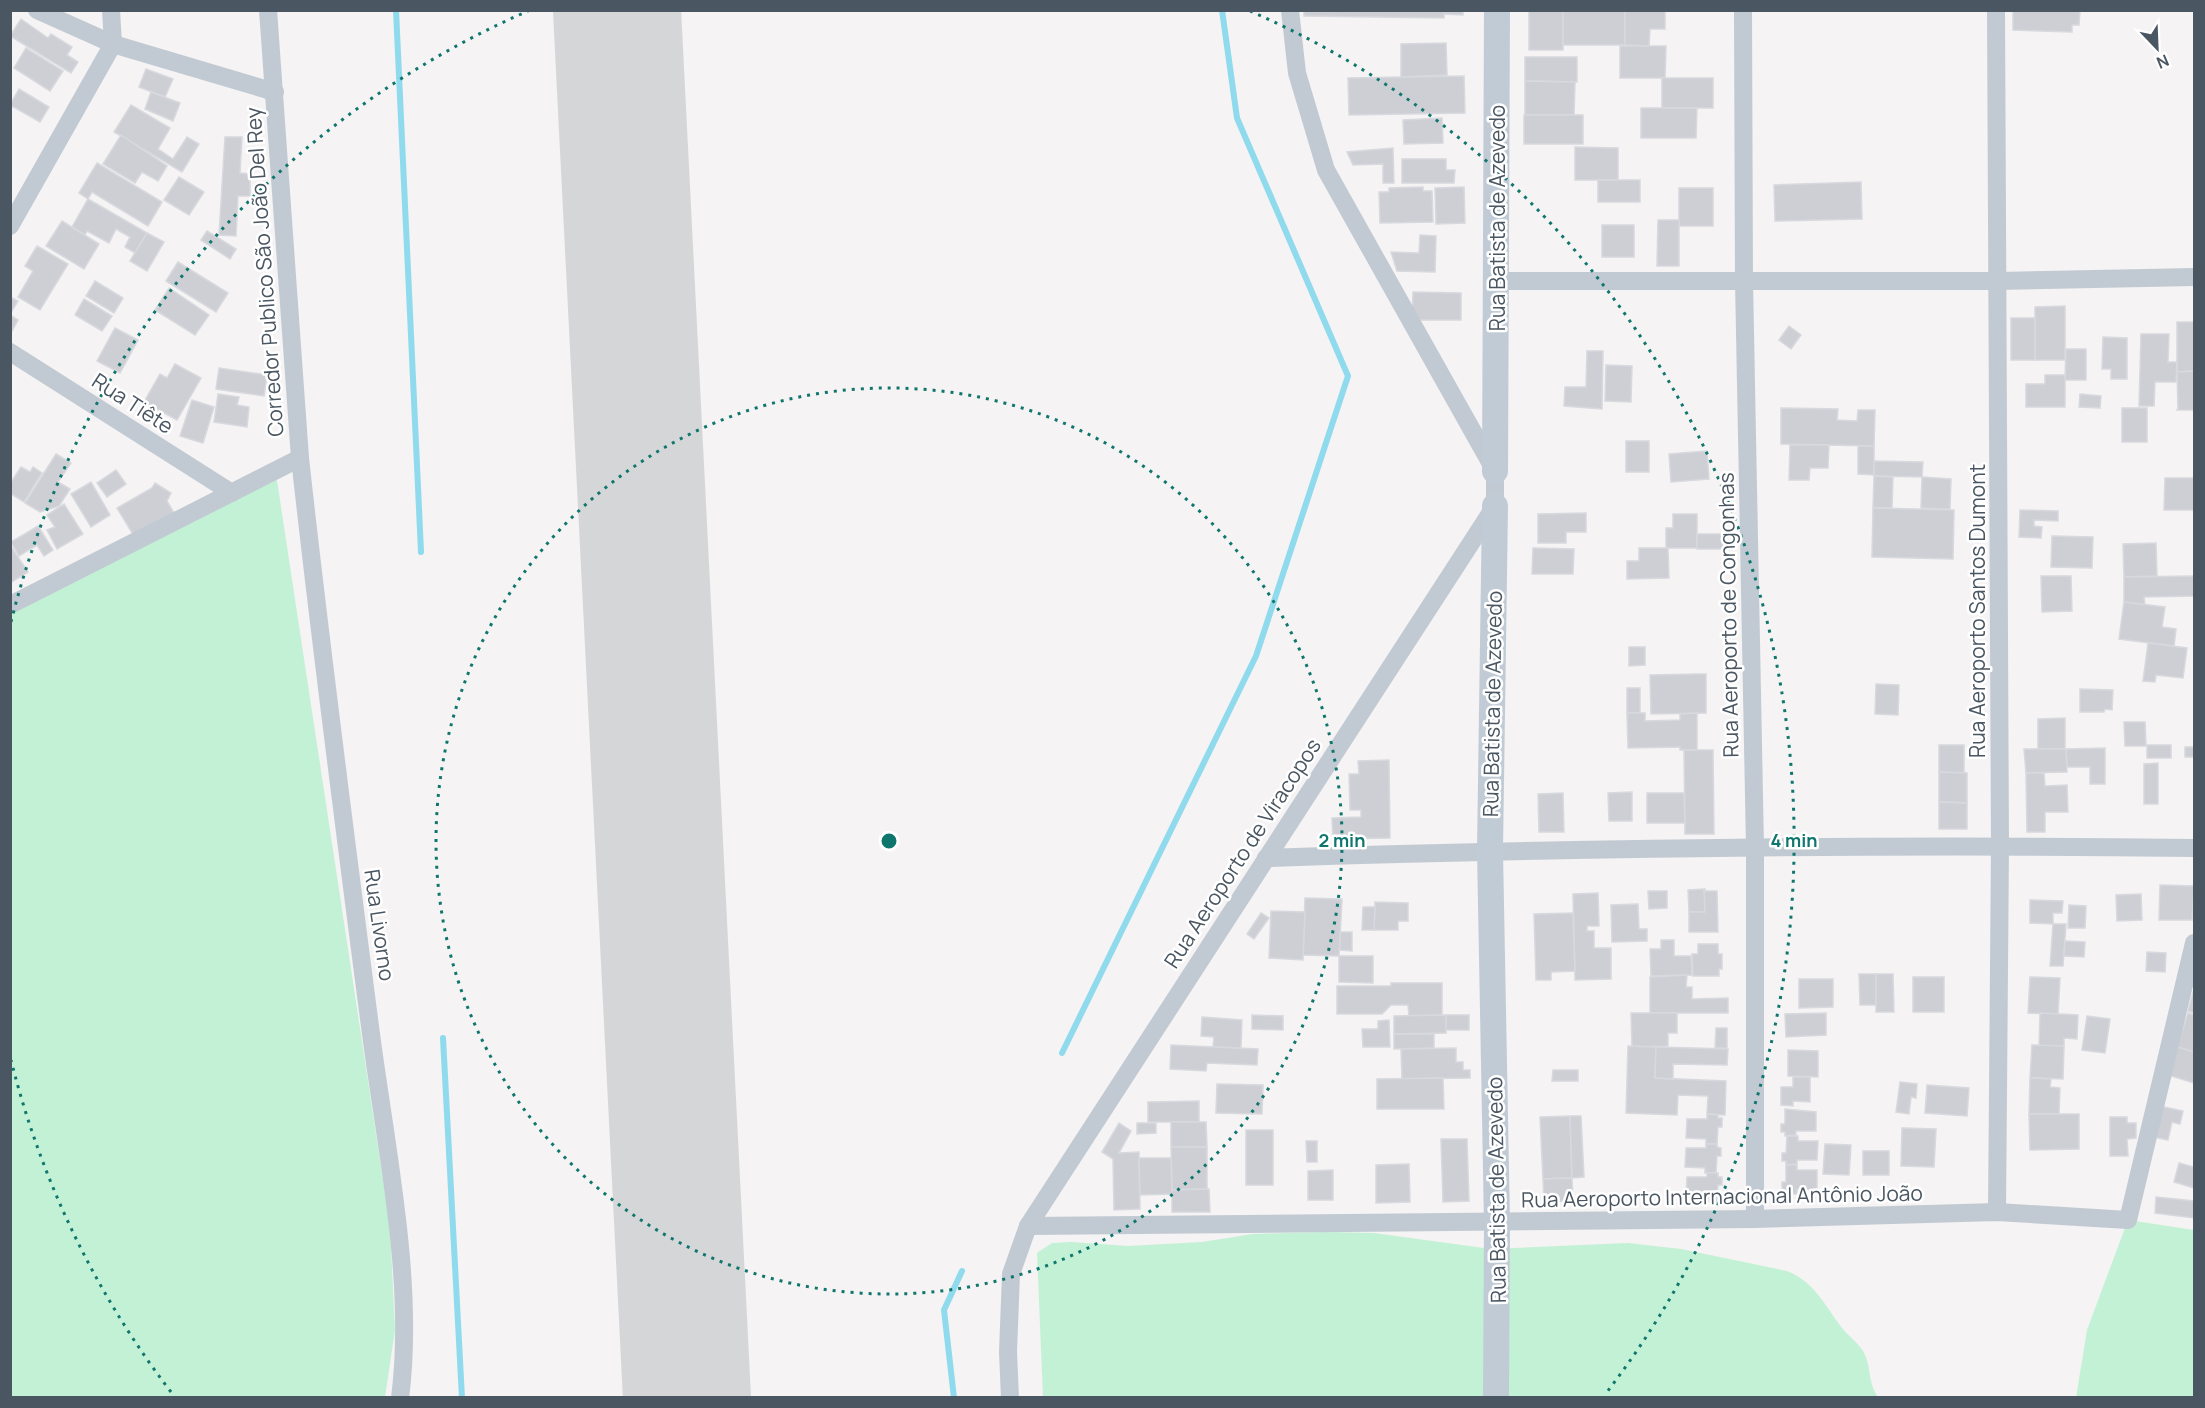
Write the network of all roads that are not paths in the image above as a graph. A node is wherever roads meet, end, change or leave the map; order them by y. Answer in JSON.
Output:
{"nodes":[{"id":1,"x":37,"y":10,"type":"edge"},
{"id":2,"x":111,"y":10,"type":"edge"},
{"id":3,"x":268,"y":10,"type":"edge"},
{"id":4,"x":1290,"y":10,"type":"edge"},
{"id":5,"x":1497,"y":10,"type":"edge"},
{"id":6,"x":1743,"y":10,"type":"edge"},
{"id":7,"x":1996,"y":10,"type":"edge"},
{"id":8,"x":113,"y":44,"type":"junction"},
{"id":9,"x":275,"y":92,"type":"junction"},
{"id":10,"x":10,"y":226,"type":"edge"},
{"id":11,"x":2194,"y":277,"type":"edge"},
{"id":12,"x":1744,"y":280,"type":"junction"},
{"id":13,"x":1497,"y":281,"type":"junction"},
{"id":14,"x":1998,"y":281,"type":"junction"},
{"id":15,"x":10,"y":352,"type":"edge"},
{"id":16,"x":300,"y":458,"type":"junction"},
{"id":17,"x":1495,"y":471,"type":"junction"},
{"id":18,"x":232,"y":493,"type":"junction"},
{"id":19,"x":1495,"y":506,"type":"junction"},
{"id":20,"x":10,"y":604,"type":"edge"},
{"id":21,"x":2000,"y":846,"type":"junction"},
{"id":22,"x":1755,"y":848,"type":"junction"},
{"id":23,"x":2194,"y":849,"type":"edge"},
{"id":24,"x":1490,"y":851,"type":"junction"},
{"id":25,"x":1266,"y":858,"type":"junction"},
{"id":26,"x":2194,"y":944,"type":"edge"},
{"id":27,"x":1997,"y":1212,"type":"junction"},
{"id":28,"x":1755,"y":1219,"type":"junction"},
{"id":29,"x":1497,"y":1223,"type":"junction"},
{"id":30,"x":1028,"y":1226,"type":"junction"},
{"id":31,"x":399,"y":1398,"type":"edge"},
{"id":32,"x":1010,"y":1398,"type":"edge"},
{"id":33,"x":1496,"y":1398,"type":"edge"}],
"edges":[{"from":1,"to":8,"type":"street"},
{"from":2,"to":8,"type":"street"},
{"from":3,"to":9,"type":"street","name":"Corredor Publico São João Del Rey"},
{"from":4,"to":17,"type":"street"},
{"from":5,"to":13,"type":"street","name":"Rua Batista de Azevedo"},
{"from":6,"to":12,"type":"street","name":"Rua Aeroporto de Congonhas"},
{"from":7,"to":14,"type":"street","name":"Rua Aeroporto Santos Dumont"},
{"from":8,"to":9,"type":"street"},
{"from":8,"to":10,"type":"street"},
{"from":9,"to":16,"type":"street","name":"Corredor Publico São João Del Rey"},
{"from":11,"to":14,"type":"street"},
{"from":12,"to":13,"type":"street"},
{"from":12,"to":14,"type":"street"},
{"from":12,"to":22,"type":"street","name":"Rua Aeroporto de Congonhas"},
{"from":13,"to":17,"type":"street","name":"Rua Batista de Azevedo"},
{"from":14,"to":21,"type":"street","name":"Rua Aeroporto Santos Dumont"},
{"from":15,"to":18,"type":"street","name":"Rua Tiête"},
{"from":16,"to":18,"type":"street","name":"Corredor Publico São João Del Rey"},
{"from":16,"to":31,"type":"street","name":"Rua Livorno"},
{"from":17,"to":19,"type":"street","name":"Rua Batista de Azevedo"},
{"from":18,"to":20,"type":"street","name":"Corredor Publico São João Del Rey"},
{"from":19,"to":24,"type":"street","name":"Rua Batista de Azevedo"},
{"from":19,"to":25,"type":"street","name":"Rua Aeroporto de Viracopos"},
{"from":21,"to":22,"type":"street"},
{"from":21,"to":23,"type":"street"},
{"from":21,"to":27,"type":"street","name":"Rua Aeroporto Santos Dumont"},
{"from":22,"to":24,"type":"street"},
{"from":22,"to":28,"type":"street","name":"Rua Aeroporto de Congonhas"},
{"from":24,"to":25,"type":"street"},
{"from":24,"to":29,"type":"street","name":"Rua Batista de Azevedo"},
{"from":25,"to":30,"type":"street","name":"Rua Aeroporto de Viracopos"},
{"from":26,"to":27,"type":"street","name":"Rua Aeroporto Internacional Antônio João"},
{"from":27,"to":28,"type":"street","name":"Rua Aeroporto Internacional Antônio João"},
{"from":28,"to":29,"type":"street","name":"Rua Aeroporto Internacional Antônio João"},
{"from":29,"to":30,"type":"street","name":"Rua Aeroporto Internacional Antônio João"},
{"from":29,"to":33,"type":"street","name":"Rua Batista de Azevedo"},
{"from":30,"to":32,"type":"street","name":"Rua Aeroporto de Viracopos"}]}
